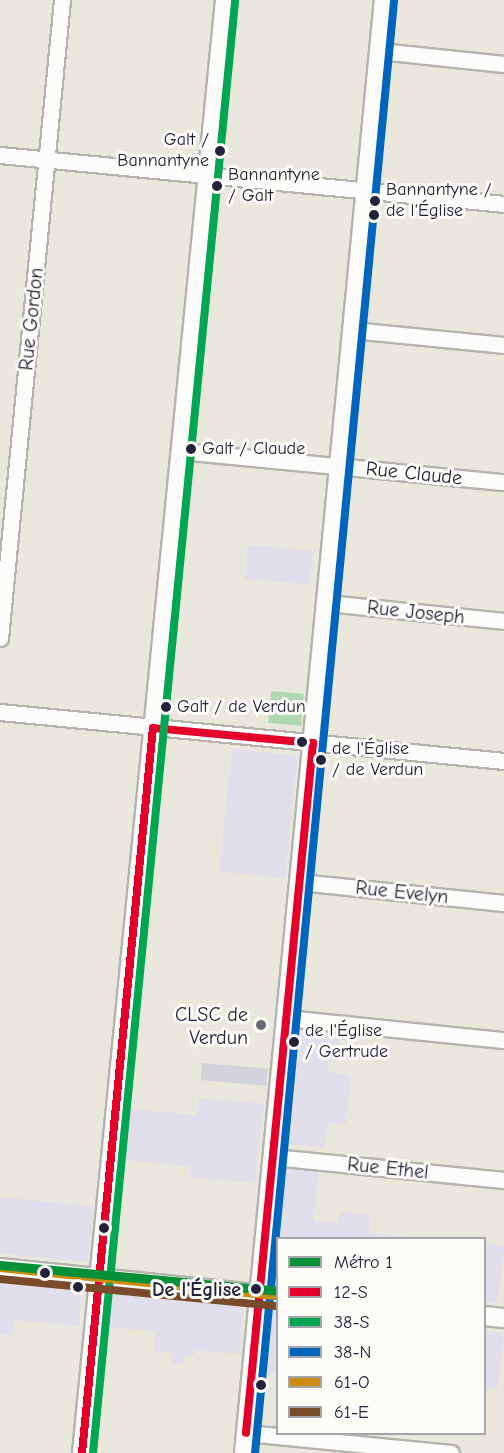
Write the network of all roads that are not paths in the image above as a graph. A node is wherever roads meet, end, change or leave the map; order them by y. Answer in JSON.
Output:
{"nodes":[{"id":1,"x":62,"y":0,"type":"edge"},
{"id":2,"x":225,"y":0,"type":"edge"},
{"id":3,"x":384,"y":0,"type":"edge"},
{"id":4,"x":380,"y":51,"type":"junction"},
{"id":5,"x":504,"y":64,"type":"edge"},
{"id":6,"x":0,"y":155,"type":"edge"},
{"id":7,"x":46,"y":160,"type":"junction"},
{"id":8,"x":207,"y":175,"type":"junction"},
{"id":9,"x":365,"y":190,"type":"junction"},
{"id":10,"x":504,"y":204,"type":"edge"},
{"id":11,"x":352,"y":330,"type":"junction"},
{"id":12,"x":504,"y":345,"type":"edge"},
{"id":13,"x":180,"y":451,"type":"junction"},
{"id":14,"x":339,"y":466,"type":"junction"},
{"id":15,"x":504,"y":482,"type":"edge"},
{"id":16,"x":327,"y":603,"type":"junction"},
{"id":17,"x":504,"y":621,"type":"edge"},
{"id":18,"x":0,"y":638,"type":"edge"},
{"id":19,"x":0,"y":712,"type":"edge"},
{"id":20,"x":153,"y":728,"type":"junction"},
{"id":21,"x":314,"y":743,"type":"junction"},
{"id":22,"x":504,"y":761,"type":"edge"},
{"id":23,"x":300,"y":882,"type":"junction"},
{"id":24,"x":504,"y":903,"type":"edge"},
{"id":25,"x":286,"y":1018,"type":"junction"},
{"id":26,"x":504,"y":1040,"type":"edge"},
{"id":27,"x":273,"y":1157,"type":"junction"},
{"id":28,"x":504,"y":1180,"type":"edge"},
{"id":29,"x":0,"y":1268,"type":"edge"},
{"id":30,"x":100,"y":1278,"type":"junction"},
{"id":31,"x":268,"y":1295,"type":"edge"},
{"id":32,"x":486,"y":1316,"type":"edge"},
{"id":33,"x":504,"y":1318,"type":"edge"},
{"id":34,"x":246,"y":1433,"type":"junction"},
{"id":35,"x":82,"y":1453,"type":"edge"},
{"id":36,"x":244,"y":1453,"type":"edge"},
{"id":37,"x":451,"y":1453,"type":"edge"}],
"edges":[{"from":1,"to":7,"type":"street","name":"Rue Gordon"},
{"from":2,"to":8,"type":"main road"},
{"from":3,"to":4,"type":"main road"},
{"from":4,"to":5,"type":"street"},
{"from":4,"to":9,"type":"main road"},
{"from":6,"to":7,"type":"street"},
{"from":7,"to":8,"type":"street"},
{"from":7,"to":18,"type":"street","name":"Rue Gordon"},
{"from":8,"to":9,"type":"street"},
{"from":8,"to":13,"type":"main road"},
{"from":9,"to":10,"type":"street"},
{"from":9,"to":11,"type":"main road"},
{"from":11,"to":12,"type":"street"},
{"from":11,"to":14,"type":"main road"},
{"from":13,"to":14,"type":"street","name":"Rue Claude"},
{"from":13,"to":20,"type":"main road"},
{"from":14,"to":15,"type":"street","name":"Rue Claude"},
{"from":14,"to":16,"type":"main road"},
{"from":16,"to":17,"type":"street","name":"Rue Joseph"},
{"from":16,"to":21,"type":"main road"},
{"from":19,"to":20,"type":"street"},
{"from":20,"to":21,"type":"street"},
{"from":20,"to":30,"type":"main road"},
{"from":21,"to":22,"type":"street"},
{"from":21,"to":23,"type":"main road"},
{"from":23,"to":24,"type":"street","name":"Rue Evelyn"},
{"from":23,"to":25,"type":"main road"},
{"from":25,"to":26,"type":"street"},
{"from":25,"to":27,"type":"main road"},
{"from":27,"to":28,"type":"street","name":"Rue Ethel"},
{"from":27,"to":31,"type":"main road"},
{"from":29,"to":30,"type":"main road"},
{"from":30,"to":31,"type":"main road"},
{"from":30,"to":35,"type":"main road"},
{"from":31,"to":34,"type":"main road"},
{"from":32,"to":33,"type":"main road"},
{"from":34,"to":36,"type":"main road"},
{"from":34,"to":37,"type":"street"}]}
